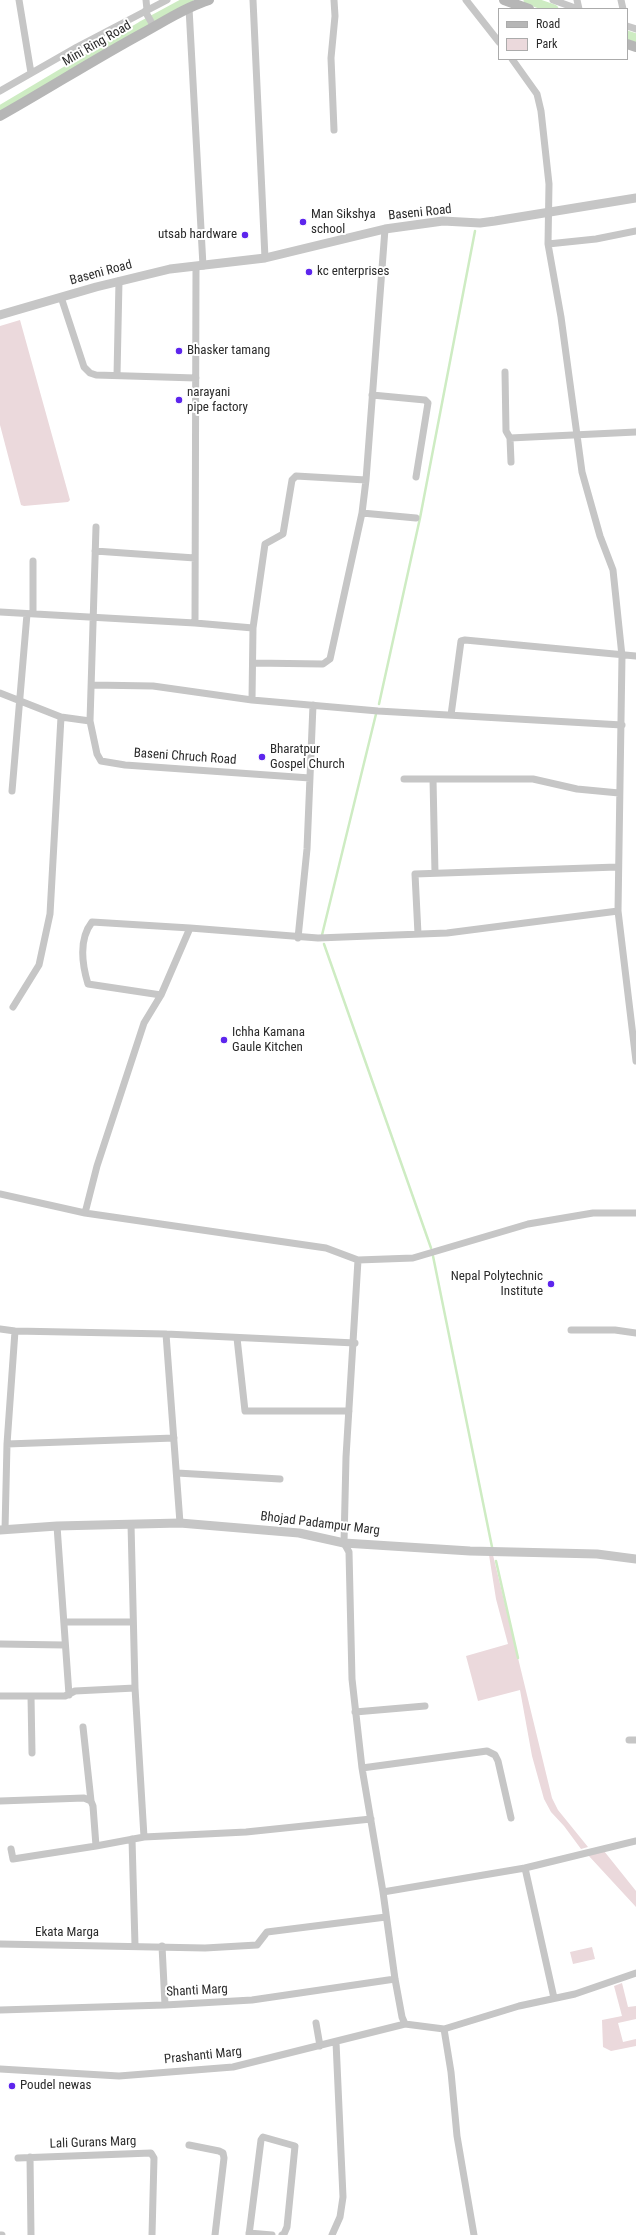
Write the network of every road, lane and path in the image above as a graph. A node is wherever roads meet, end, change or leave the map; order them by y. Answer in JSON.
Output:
{"nodes":[{"id":1,"x":19,"y":0,"type":"edge"},
{"id":2,"x":146,"y":0,"type":"edge"},
{"id":3,"x":166,"y":0,"type":"edge"},
{"id":4,"x":209,"y":0,"type":"edge"},
{"id":5,"x":253,"y":0,"type":"edge"},
{"id":6,"x":334,"y":0,"type":"edge"},
{"id":7,"x":466,"y":0,"type":"edge"},
{"id":8,"x":504,"y":0,"type":"edge"},
{"id":9,"x":553,"y":0,"type":"edge"},
{"id":10,"x":189,"y":8,"type":"junction"},
{"id":11,"x":526,"y":8,"type":"edge"},
{"id":12,"x":576,"y":8,"type":"edge"},
{"id":13,"x":146,"y":12,"type":"junction"},
{"id":14,"x":153,"y":26,"type":"junction"},
{"id":15,"x":498,"y":41,"type":"edge"},
{"id":16,"x":513,"y":60,"type":"edge"},
{"id":17,"x":31,"y":73,"type":"junction"},
{"id":18,"x":0,"y":91,"type":"edge"},
{"id":19,"x":0,"y":116,"type":"edge"},
{"id":20,"x":334,"y":130,"type":"dead end"},
{"id":21,"x":636,"y":198,"type":"edge"},
{"id":22,"x":548,"y":212,"type":"junction"},
{"id":23,"x":384,"y":229,"type":"junction"},
{"id":24,"x":636,"y":231,"type":"edge"},
{"id":25,"x":548,"y":244,"type":"junction"},
{"id":26,"x":265,"y":258,"type":"junction"},
{"id":27,"x":200,"y":266,"type":"junction"},
{"id":28,"x":119,"y":281,"type":"junction"},
{"id":29,"x":61,"y":297,"type":"junction"},
{"id":30,"x":0,"y":315,"type":"edge"},
{"id":31,"x":505,"y":372,"type":"dead end"},
{"id":32,"x":117,"y":375,"type":"junction"},
{"id":33,"x":196,"y":378,"type":"junction"},
{"id":34,"x":372,"y":395,"type":"junction"},
{"id":35,"x":636,"y":432,"type":"edge"},
{"id":36,"x":577,"y":436,"type":"junction"},
{"id":37,"x":510,"y":438,"type":"junction"},
{"id":38,"x":511,"y":462,"type":"dead end"},
{"id":39,"x":416,"y":477,"type":"dead end"},
{"id":40,"x":366,"y":480,"type":"junction"},
{"id":41,"x":362,"y":513,"type":"junction"},
{"id":42,"x":416,"y":518,"type":"dead end"},
{"id":43,"x":96,"y":527,"type":"dead end"},
{"id":44,"x":95,"y":551,"type":"junction"},
{"id":45,"x":195,"y":558,"type":"junction"},
{"id":46,"x":33,"y":561,"type":"dead end"},
{"id":47,"x":0,"y":612,"type":"edge"},
{"id":48,"x":30,"y":614,"type":"junction"},
{"id":49,"x":92,"y":617,"type":"junction"},
{"id":50,"x":195,"y":623,"type":"junction"},
{"id":51,"x":253,"y":628,"type":"junction"},
{"id":52,"x":622,"y":656,"type":"junction"},
{"id":53,"x":636,"y":656,"type":"edge"},
{"id":54,"x":253,"y":663,"type":"junction"},
{"id":55,"x":92,"y":685,"type":"junction"},
{"id":56,"x":0,"y":693,"type":"edge"},
{"id":57,"x":252,"y":700,"type":"junction"},
{"id":58,"x":21,"y":701,"type":"junction"},
{"id":59,"x":313,"y":705,"type":"junction"},
{"id":60,"x":451,"y":715,"type":"junction"},
{"id":61,"x":61,"y":717,"type":"junction"},
{"id":62,"x":90,"y":721,"type":"junction"},
{"id":63,"x":622,"y":725,"type":"junction"},
{"id":64,"x":310,"y":778,"type":"junction"},
{"id":65,"x":404,"y":779,"type":"dead end"},
{"id":66,"x":434,"y":779,"type":"junction"},
{"id":67,"x":12,"y":791,"type":"dead end"},
{"id":68,"x":619,"y":793,"type":"junction"},
{"id":69,"x":617,"y":866,"type":"junction"},
{"id":70,"x":435,"y":873,"type":"junction"},
{"id":71,"x":618,"y":911,"type":"junction"},
{"id":72,"x":190,"y":928,"type":"junction"},
{"id":73,"x":418,"y":934,"type":"junction"},
{"id":74,"x":298,"y":938,"type":"junction"},
{"id":75,"x":161,"y":994,"type":"junction"},
{"id":76,"x":13,"y":1007,"type":"dead end"},
{"id":77,"x":636,"y":1061,"type":"edge"},
{"id":78,"x":0,"y":1194,"type":"edge"},
{"id":79,"x":85,"y":1213,"type":"junction"},
{"id":80,"x":636,"y":1213,"type":"edge"},
{"id":81,"x":358,"y":1260,"type":"junction"},
{"id":82,"x":0,"y":1328,"type":"edge"},
{"id":83,"x":571,"y":1330,"type":"dead end"},
{"id":84,"x":15,"y":1332,"type":"junction"},
{"id":85,"x":636,"y":1333,"type":"edge"},
{"id":86,"x":166,"y":1334,"type":"junction"},
{"id":87,"x":237,"y":1338,"type":"junction"},
{"id":88,"x":354,"y":1343,"type":"junction"},
{"id":89,"x":349,"y":1411,"type":"junction"},
{"id":90,"x":174,"y":1438,"type":"junction"},
{"id":91,"x":7,"y":1444,"type":"junction"},
{"id":92,"x":3,"y":1471,"type":"edge"},
{"id":93,"x":177,"y":1473,"type":"junction"},
{"id":94,"x":280,"y":1479,"type":"dead end"},
{"id":95,"x":180,"y":1523,"type":"junction"},
{"id":96,"x":131,"y":1524,"type":"junction"},
{"id":97,"x":57,"y":1526,"type":"junction"},
{"id":98,"x":3,"y":1530,"type":"edge"},
{"id":99,"x":344,"y":1543,"type":"junction"},
{"id":100,"x":636,"y":1559,"type":"edge"},
{"id":101,"x":64,"y":1622,"type":"junction"},
{"id":102,"x":133,"y":1622,"type":"junction"},
{"id":103,"x":0,"y":1644,"type":"edge"},
{"id":104,"x":64,"y":1645,"type":"junction"},
{"id":105,"x":135,"y":1688,"type":"junction"},
{"id":106,"x":69,"y":1695,"type":"junction"},
{"id":107,"x":0,"y":1696,"type":"edge"},
{"id":108,"x":31,"y":1696,"type":"junction"},
{"id":109,"x":425,"y":1706,"type":"dead end"},
{"id":110,"x":355,"y":1712,"type":"junction"},
{"id":111,"x":83,"y":1727,"type":"dead end"},
{"id":112,"x":32,"y":1752,"type":"dead end"},
{"id":113,"x":362,"y":1768,"type":"junction"},
{"id":114,"x":0,"y":1801,"type":"edge"},
{"id":115,"x":91,"y":1801,"type":"junction"},
{"id":116,"x":511,"y":1818,"type":"dead end"},
{"id":117,"x":371,"y":1819,"type":"junction"},
{"id":118,"x":144,"y":1837,"type":"junction"},
{"id":119,"x":132,"y":1839,"type":"junction"},
{"id":120,"x":636,"y":1841,"type":"edge"},
{"id":121,"x":96,"y":1846,"type":"junction"},
{"id":122,"x":11,"y":1849,"type":"dead end"},
{"id":123,"x":525,"y":1868,"type":"junction"},
{"id":124,"x":384,"y":1892,"type":"junction"},
{"id":125,"x":386,"y":1917,"type":"junction"},
{"id":126,"x":0,"y":1944,"type":"edge"},
{"id":127,"x":135,"y":1945,"type":"junction"},
{"id":128,"x":162,"y":1946,"type":"junction"},
{"id":129,"x":636,"y":1973,"type":"edge"},
{"id":130,"x":394,"y":1978,"type":"junction"},
{"id":131,"x":554,"y":1998,"type":"junction"},
{"id":132,"x":165,"y":2005,"type":"junction"},
{"id":133,"x":0,"y":2010,"type":"edge"},
{"id":134,"x":316,"y":2023,"type":"dead end"},
{"id":135,"x":405,"y":2024,"type":"junction"},
{"id":136,"x":444,"y":2029,"type":"junction"},
{"id":137,"x":336,"y":2042,"type":"junction"},
{"id":138,"x":320,"y":2046,"type":"junction"},
{"id":139,"x":0,"y":2069,"type":"edge"},
{"id":140,"x":189,"y":2145,"type":"dead end"},
{"id":141,"x":30,"y":2157,"type":"junction"},
{"id":142,"x":18,"y":2158,"type":"dead end"},
{"id":143,"x":249,"y":2234,"type":"edge"},
{"id":144,"x":31,"y":2235,"type":"edge"},
{"id":145,"x":152,"y":2235,"type":"edge"},
{"id":146,"x":215,"y":2235,"type":"edge"},
{"id":147,"x":272,"y":2235,"type":"edge"},
{"id":148,"x":282,"y":2235,"type":"edge"},
{"id":149,"x":332,"y":2235,"type":"edge"},
{"id":150,"x":474,"y":2235,"type":"edge"}],
"edges":[{"from":1,"to":17,"type":"street"},
{"from":2,"to":13,"type":"street"},
{"from":3,"to":13,"type":"street"},
{"from":4,"to":10,"type":"main road","name":"Mini Ring Road"},
{"from":5,"to":26,"type":"street"},
{"from":6,"to":20,"type":"street"},
{"from":7,"to":15,"type":"street"},
{"from":8,"to":11,"type":"main road"},
{"from":9,"to":12,"type":"street"},
{"from":10,"to":14,"type":"main road","name":"Mini Ring Road"},
{"from":10,"to":27,"type":"street"},
{"from":13,"to":14,"type":"street"},
{"from":13,"to":17,"type":"street"},
{"from":14,"to":19,"type":"main road","name":"Mini Ring Road"},
{"from":16,"to":22,"type":"street"},
{"from":17,"to":18,"type":"street"},
{"from":21,"to":22,"type":"street","name":"Baseni Road"},
{"from":22,"to":23,"type":"street","name":"Baseni Road"},
{"from":22,"to":25,"type":"street"},
{"from":23,"to":26,"type":"street","name":"Baseni Road"},
{"from":23,"to":34,"type":"street"},
{"from":24,"to":25,"type":"street"},
{"from":25,"to":36,"type":"street"},
{"from":26,"to":27,"type":"street","name":"Baseni Road"},
{"from":27,"to":28,"type":"street","name":"Baseni Road"},
{"from":27,"to":33,"type":"street"},
{"from":28,"to":29,"type":"street","name":"Baseni Road"},
{"from":28,"to":32,"type":"street"},
{"from":29,"to":30,"type":"street","name":"Baseni Road"},
{"from":29,"to":32,"type":"street"},
{"from":31,"to":37,"type":"street"},
{"from":32,"to":33,"type":"street"},
{"from":33,"to":45,"type":"street"},
{"from":34,"to":39,"type":"street"},
{"from":34,"to":40,"type":"street"},
{"from":35,"to":36,"type":"street"},
{"from":36,"to":37,"type":"street"},
{"from":36,"to":52,"type":"street"},
{"from":37,"to":38,"type":"street"},
{"from":40,"to":41,"type":"street"},
{"from":40,"to":51,"type":"street"},
{"from":41,"to":42,"type":"street"},
{"from":41,"to":54,"type":"street"},
{"from":43,"to":44,"type":"street"},
{"from":44,"to":45,"type":"street"},
{"from":44,"to":49,"type":"street"},
{"from":45,"to":50,"type":"street"},
{"from":46,"to":48,"type":"street"},
{"from":47,"to":48,"type":"street"},
{"from":48,"to":49,"type":"street"},
{"from":48,"to":58,"type":"street"},
{"from":49,"to":50,"type":"street"},
{"from":49,"to":55,"type":"street"},
{"from":50,"to":51,"type":"street"},
{"from":51,"to":54,"type":"street"},
{"from":52,"to":53,"type":"street"},
{"from":52,"to":60,"type":"street"},
{"from":52,"to":63,"type":"street"},
{"from":54,"to":57,"type":"street"},
{"from":55,"to":57,"type":"street"},
{"from":55,"to":62,"type":"street"},
{"from":56,"to":58,"type":"street"},
{"from":57,"to":59,"type":"street"},
{"from":58,"to":61,"type":"street"},
{"from":58,"to":67,"type":"street"},
{"from":59,"to":60,"type":"street"},
{"from":59,"to":64,"type":"street"},
{"from":60,"to":63,"type":"street"},
{"from":61,"to":62,"type":"street"},
{"from":61,"to":76,"type":"street"},
{"from":62,"to":64,"type":"street","name":"Baseni Chruch Road"},
{"from":63,"to":68,"type":"street"},
{"from":64,"to":74,"type":"street"},
{"from":65,"to":66,"type":"street"},
{"from":66,"to":68,"type":"street"},
{"from":66,"to":70,"type":"street"},
{"from":68,"to":69,"type":"street"},
{"from":69,"to":70,"type":"street"},
{"from":69,"to":71,"type":"street"},
{"from":70,"to":73,"type":"street"},
{"from":71,"to":73,"type":"street"},
{"from":71,"to":77,"type":"street"},
{"from":72,"to":74,"type":"street"},
{"from":72,"to":75,"type":"street"},
{"from":72,"to":75,"type":"street"},
{"from":73,"to":74,"type":"street"},
{"from":75,"to":79,"type":"street"},
{"from":78,"to":79,"type":"street"},
{"from":79,"to":81,"type":"street"},
{"from":80,"to":81,"type":"street"},
{"from":81,"to":88,"type":"street"},
{"from":82,"to":84,"type":"street"},
{"from":83,"to":85,"type":"street"},
{"from":84,"to":86,"type":"street"},
{"from":84,"to":91,"type":"street"},
{"from":86,"to":87,"type":"street"},
{"from":86,"to":90,"type":"street"},
{"from":87,"to":88,"type":"street"},
{"from":87,"to":89,"type":"street"},
{"from":88,"to":89,"type":"street"},
{"from":89,"to":99,"type":"street"},
{"from":90,"to":91,"type":"street"},
{"from":90,"to":93,"type":"street"},
{"from":91,"to":92,"type":"street"},
{"from":92,"to":98,"type":"street"},
{"from":93,"to":94,"type":"street"},
{"from":93,"to":95,"type":"street"},
{"from":95,"to":96,"type":"street","name":"Bhojad Padampur Marg"},
{"from":95,"to":99,"type":"street","name":"Bhojad Padampur Marg"},
{"from":96,"to":97,"type":"street","name":"Bhojad Padampur Marg"},
{"from":96,"to":102,"type":"street"},
{"from":97,"to":98,"type":"street","name":"Bhojad Padampur Marg"},
{"from":97,"to":101,"type":"street"},
{"from":99,"to":100,"type":"street","name":"Bhojad Padampur Marg"},
{"from":99,"to":110,"type":"street"},
{"from":101,"to":102,"type":"street"},
{"from":101,"to":104,"type":"street"},
{"from":102,"to":105,"type":"street"},
{"from":103,"to":104,"type":"street"},
{"from":104,"to":106,"type":"street"},
{"from":105,"to":106,"type":"street"},
{"from":105,"to":118,"type":"street"},
{"from":106,"to":108,"type":"street"},
{"from":107,"to":108,"type":"street"},
{"from":108,"to":112,"type":"street"},
{"from":109,"to":110,"type":"street"},
{"from":110,"to":113,"type":"street"},
{"from":111,"to":115,"type":"street"},
{"from":113,"to":116,"type":"street"},
{"from":113,"to":117,"type":"street"},
{"from":114,"to":115,"type":"street"},
{"from":115,"to":121,"type":"street"},
{"from":117,"to":118,"type":"street"},
{"from":117,"to":124,"type":"street"},
{"from":118,"to":119,"type":"street"},
{"from":119,"to":121,"type":"street"},
{"from":119,"to":127,"type":"street"},
{"from":120,"to":123,"type":"street"},
{"from":121,"to":122,"type":"street"},
{"from":123,"to":124,"type":"street"},
{"from":123,"to":131,"type":"street"},
{"from":124,"to":125,"type":"street"},
{"from":125,"to":128,"type":"street","name":"Ekata Marga"},
{"from":125,"to":130,"type":"street"},
{"from":126,"to":127,"type":"street","name":"Ekata Marga"},
{"from":127,"to":128,"type":"street","name":"Ekata Marga"},
{"from":128,"to":132,"type":"street"},
{"from":129,"to":131,"type":"street"},
{"from":130,"to":132,"type":"street","name":"Shanti Marg"},
{"from":130,"to":135,"type":"street"},
{"from":131,"to":136,"type":"street"},
{"from":132,"to":133,"type":"street","name":"Shanti Marg"},
{"from":134,"to":138,"type":"street"},
{"from":135,"to":136,"type":"street"},
{"from":135,"to":137,"type":"street","name":"Prashanti Marg"},
{"from":136,"to":150,"type":"street"},
{"from":137,"to":138,"type":"street","name":"Prashanti Marg"},
{"from":137,"to":149,"type":"street"},
{"from":138,"to":139,"type":"street","name":"Prashanti Marg"},
{"from":140,"to":146,"type":"street"},
{"from":141,"to":142,"type":"street"},
{"from":141,"to":144,"type":"street"},
{"from":141,"to":145,"type":"street","name":"Lali Gurans Marg"},
{"from":143,"to":147,"type":"street"},
{"from":143,"to":148,"type":"street"}]}
